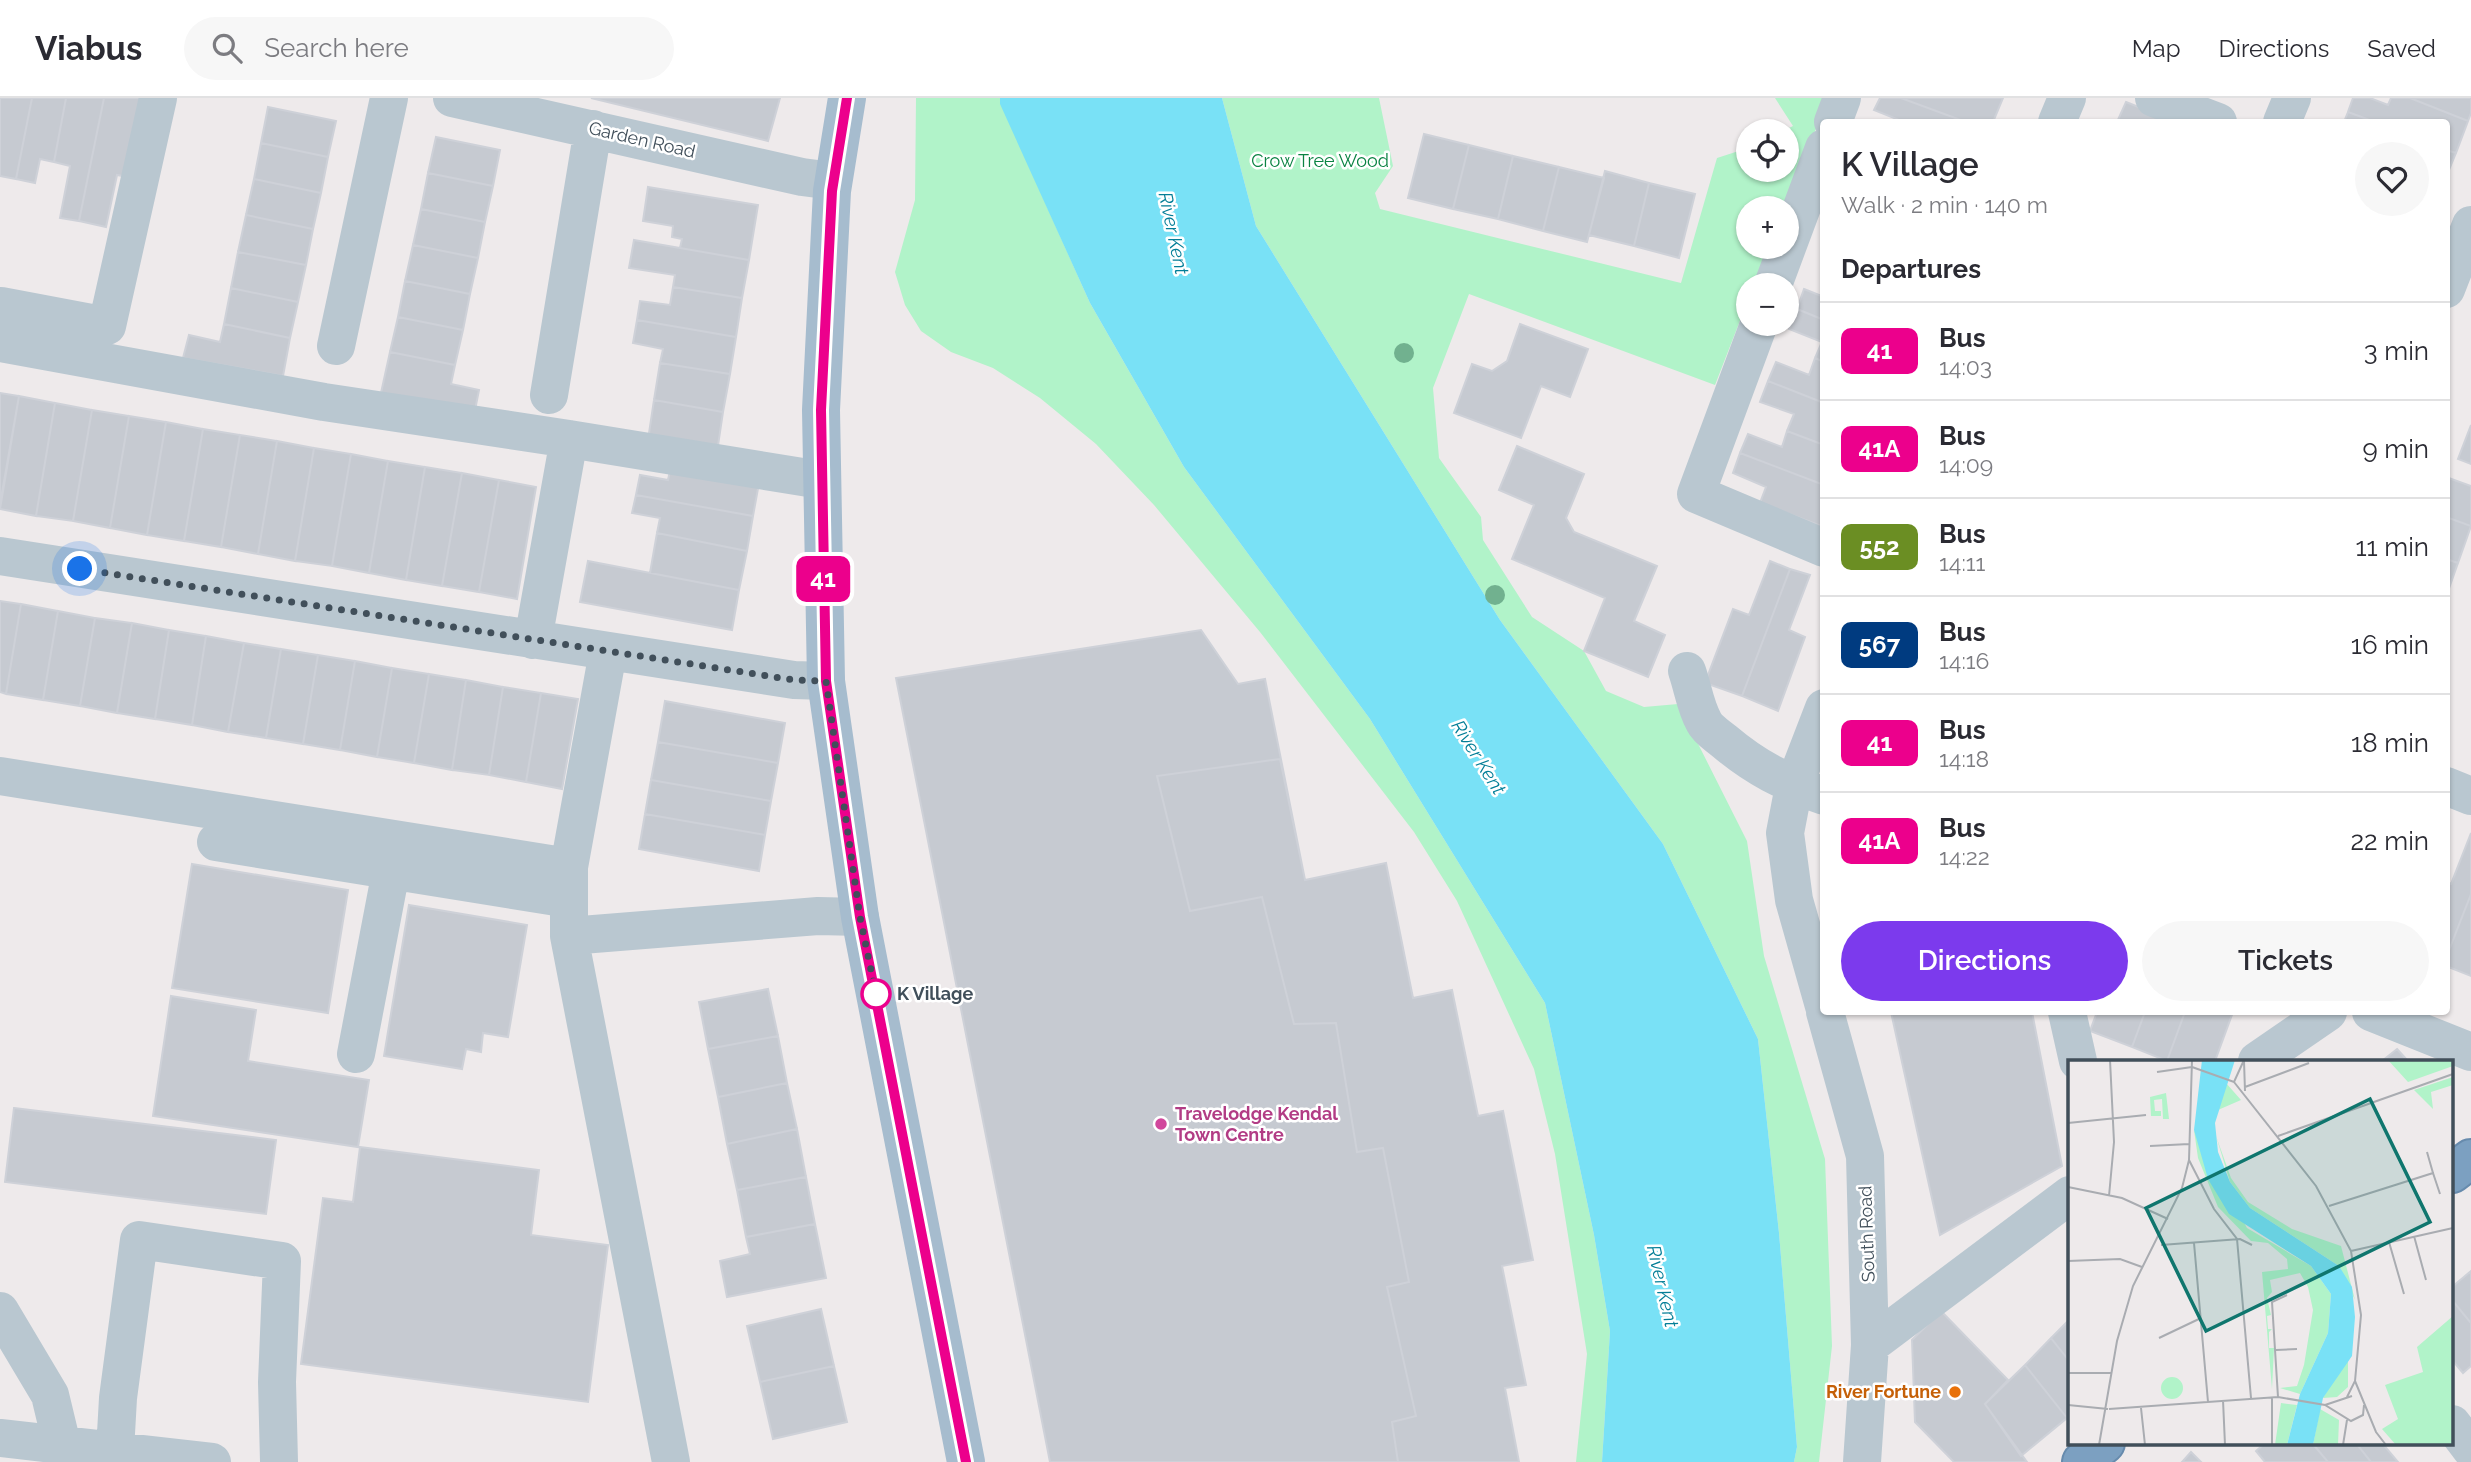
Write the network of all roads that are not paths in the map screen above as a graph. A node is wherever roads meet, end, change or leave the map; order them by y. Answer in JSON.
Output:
{"nodes":[{"id":1,"x":158,"y":98,"type":"edge"},
{"id":2,"x":389,"y":98,"type":"edge"},
{"id":3,"x":452,"y":98,"type":"edge"},
{"id":4,"x":847,"y":98,"type":"edge"},
{"id":5,"x":1842,"y":98,"type":"edge"},
{"id":6,"x":2067,"y":98,"type":"edge"},
{"id":7,"x":2154,"y":98,"type":"edge"},
{"id":8,"x":2292,"y":98,"type":"edge"},
{"id":9,"x":1834,"y":119,"type":"edge"},
{"id":10,"x":2058,"y":119,"type":"edge"},
{"id":11,"x":2210,"y":119,"type":"edge"},
{"id":12,"x":2284,"y":119,"type":"edge"},
{"id":13,"x":593,"y":129,"type":"junction"},
{"id":14,"x":1820,"y":159,"type":"edge"},
{"id":15,"x":833,"y":181,"type":"junction"},
{"id":16,"x":2469,"y":236,"type":"edge"},
{"id":17,"x":1777,"y":273,"type":"edge"},
{"id":18,"x":2450,"y":280,"type":"edge"},
{"id":19,"x":1,"y":306,"type":"edge"},
{"id":20,"x":1755,"y":336,"type":"edge"},
{"id":21,"x":0,"y":343,"type":"edge"},
{"id":22,"x":336,"y":346,"type":"dead end"},
{"id":23,"x":549,"y":395,"type":"dead end"},
{"id":24,"x":569,"y":439,"type":"junction"},
{"id":25,"x":821,"y":480,"type":"junction"},
{"id":26,"x":1820,"y":546,"type":"edge"},
{"id":27,"x":0,"y":556,"type":"edge"},
{"id":28,"x":533,"y":640,"type":"junction"},
{"id":29,"x":608,"y":652,"type":"junction"},
{"id":30,"x":1687,"y":671,"type":"dead end"},
{"id":31,"x":826,"y":681,"type":"junction"},
{"id":32,"x":1820,"y":730,"type":"edge"},
{"id":33,"x":0,"y":776,"type":"edge"},
{"id":34,"x":2450,"y":788,"type":"edge"},
{"id":35,"x":1809,"y":791,"type":"edge"},
{"id":36,"x":2471,"y":796,"type":"edge"},
{"id":37,"x":216,"y":842,"type":"dead end"},
{"id":38,"x":391,"y":871,"type":"junction"},
{"id":39,"x":569,"y":901,"type":"junction"},
{"id":40,"x":860,"y":917,"type":"junction"},
{"id":41,"x":1820,"y":992,"type":"edge"},
{"id":42,"x":1826,"y":1015,"type":"edge"},
{"id":43,"x":2068,"y":1015,"type":"edge"},
{"id":44,"x":2324,"y":1015,"type":"edge"},
{"id":45,"x":2378,"y":1015,"type":"edge"},
{"id":46,"x":2471,"y":1052,"type":"edge"},
{"id":47,"x":356,"y":1054,"type":"dead end"},
{"id":48,"x":2078,"y":1060,"type":"edge"},
{"id":49,"x":2259,"y":1060,"type":"edge"},
{"id":50,"x":2471,"y":1159,"type":"edge"},
{"id":51,"x":2454,"y":1172,"type":"edge"},
{"id":52,"x":2068,"y":1196,"type":"edge"},
{"id":53,"x":0,"y":1311,"type":"edge"},
{"id":54,"x":1870,"y":1345,"type":"junction"},
{"id":55,"x":2454,"y":1427,"type":"edge"},
{"id":56,"x":0,"y":1438,"type":"edge"},
{"id":57,"x":2104,"y":1444,"type":"edge"},
{"id":58,"x":62,"y":1445,"type":"junction"},
{"id":59,"x":2471,"y":1449,"type":"edge"},
{"id":60,"x":115,"y":1451,"type":"junction"},
{"id":61,"x":191,"y":1461,"type":"edge"},
{"id":62,"x":1862,"y":1461,"type":"edge"},
{"id":63,"x":279,"y":1462,"type":"edge"},
{"id":64,"x":671,"y":1462,"type":"edge"},
{"id":65,"x":966,"y":1462,"type":"edge"},
{"id":66,"x":2082,"y":1462,"type":"edge"}],
"edges":[{"from":1,"to":19,"type":"street"},
{"from":2,"to":22,"type":"street"},
{"from":3,"to":13,"type":"street","name":"Garden Road"},
{"from":4,"to":15,"type":"main road"},
{"from":5,"to":9,"type":"street"},
{"from":6,"to":10,"type":"street"},
{"from":7,"to":11,"type":"street"},
{"from":8,"to":12,"type":"street"},
{"from":13,"to":15,"type":"street","name":"Garden Road"},
{"from":13,"to":23,"type":"street"},
{"from":14,"to":17,"type":"street"},
{"from":15,"to":25,"type":"main road"},
{"from":16,"to":18,"type":"street"},
{"from":20,"to":26,"type":"street"},
{"from":21,"to":24,"type":"street"},
{"from":24,"to":25,"type":"street"},
{"from":24,"to":28,"type":"street"},
{"from":25,"to":31,"type":"main road"},
{"from":27,"to":28,"type":"street"},
{"from":28,"to":29,"type":"street"},
{"from":29,"to":31,"type":"street"},
{"from":29,"to":39,"type":"street"},
{"from":30,"to":35,"type":"street"},
{"from":31,"to":40,"type":"main road"},
{"from":32,"to":35,"type":"street"},
{"from":33,"to":39,"type":"street"},
{"from":34,"to":36,"type":"street"},
{"from":35,"to":41,"type":"street"},
{"from":37,"to":38,"type":"street"},
{"from":38,"to":39,"type":"street"},
{"from":38,"to":47,"type":"street"},
{"from":39,"to":40,"type":"street"},
{"from":39,"to":64,"type":"street"},
{"from":40,"to":65,"type":"main road"},
{"from":42,"to":54,"type":"street","name":"South Road"},
{"from":43,"to":48,"type":"street"},
{"from":44,"to":49,"type":"street"},
{"from":45,"to":46,"type":"street"},
{"from":50,"to":51,"type":"highway"},
{"from":52,"to":54,"type":"street"},
{"from":53,"to":58,"type":"street"},
{"from":54,"to":62,"type":"street","name":"South Road"},
{"from":55,"to":59,"type":"street"},
{"from":56,"to":58,"type":"street"},
{"from":57,"to":66,"type":"highway"},
{"from":58,"to":60,"type":"street"},
{"from":60,"to":61,"type":"street"},
{"from":60,"to":63,"type":"street"}]}
